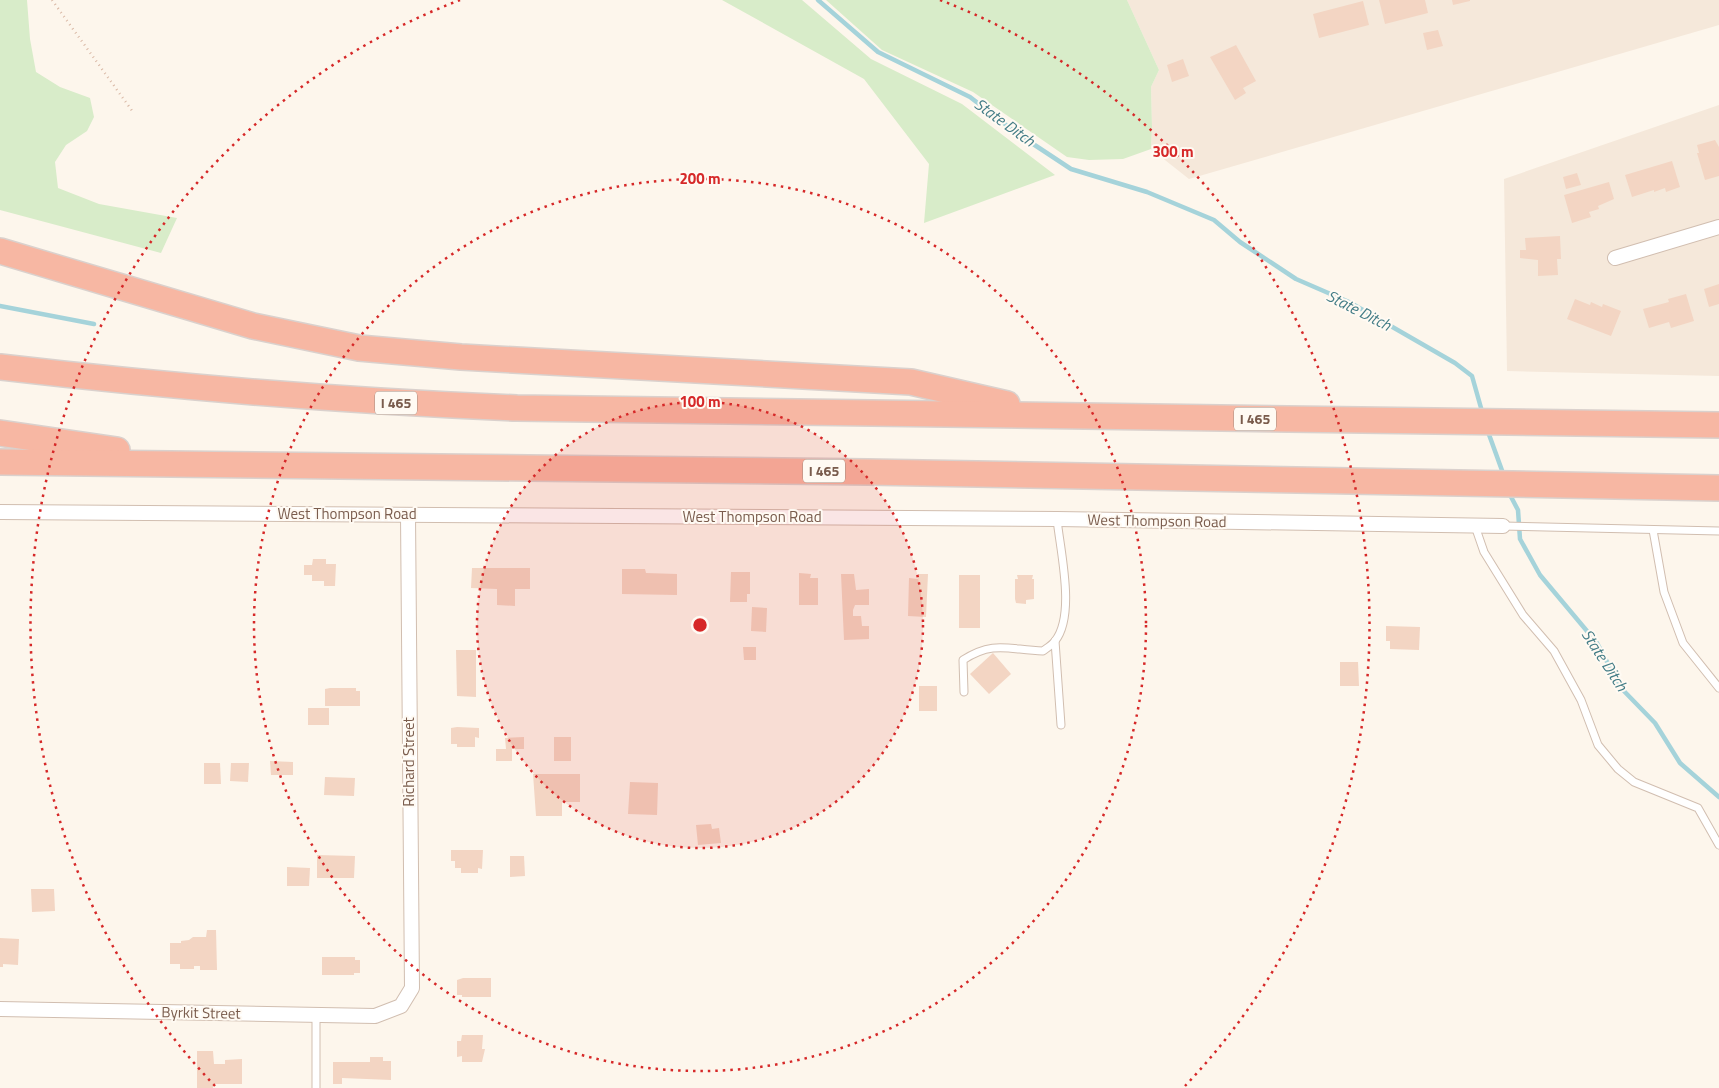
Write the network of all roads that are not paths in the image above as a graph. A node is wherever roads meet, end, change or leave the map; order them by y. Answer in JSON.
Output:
{"nodes":[{"id":1,"x":1719,"y":227,"type":"edge"},
{"id":2,"x":0,"y":251,"type":"edge"},
{"id":3,"x":1615,"y":258,"type":"dead end"},
{"id":4,"x":0,"y":367,"type":"edge"},
{"id":5,"x":1059,"y":416,"type":"junction"},
{"id":6,"x":1719,"y":425,"type":"edge"},
{"id":7,"x":0,"y":434,"type":"edge"},
{"id":8,"x":0,"y":462,"type":"edge"},
{"id":9,"x":175,"y":463,"type":"junction"},
{"id":10,"x":1719,"y":488,"type":"edge"},
{"id":11,"x":0,"y":512,"type":"edge"},
{"id":12,"x":408,"y":515,"type":"junction"},
{"id":13,"x":1057,"y":519,"type":"junction"},
{"id":14,"x":1475,"y":526,"type":"junction"},
{"id":15,"x":1504,"y":526,"type":"joint"},
{"id":16,"x":1653,"y":530,"type":"junction"},
{"id":17,"x":1719,"y":532,"type":"edge"},
{"id":18,"x":1055,"y":641,"type":"junction"},
{"id":19,"x":1719,"y":688,"type":"edge"},
{"id":20,"x":964,"y":692,"type":"dead end"},
{"id":21,"x":1061,"y":725,"type":"dead end"},
{"id":22,"x":1719,"y":846,"type":"edge"},
{"id":23,"x":401,"y":1006,"type":"joint"},
{"id":24,"x":0,"y":1009,"type":"edge"},
{"id":25,"x":316,"y":1015,"type":"junction"},
{"id":26,"x":316,"y":1088,"type":"edge"}],
"edges":[{"from":1,"to":3,"type":"street"},
{"from":2,"to":5,"type":"highway"},
{"from":4,"to":5,"type":"highway","number":"I 465"},
{"from":5,"to":6,"type":"highway","number":"I 465"},
{"from":7,"to":9,"type":"highway","number":"I 465"},
{"from":8,"to":9,"type":"highway"},
{"from":9,"to":10,"type":"highway","number":"I 465"},
{"from":11,"to":12,"type":"street","name":"West Thompson Road"},
{"from":12,"to":13,"type":"street","name":"West Thompson Road"},
{"from":12,"to":23,"type":"street","name":"Richard Street"},
{"from":13,"to":14,"type":"street","name":"West Thompson Road"},
{"from":13,"to":18,"type":"lane"},
{"from":14,"to":15,"type":"street","name":"West Thompson Road"},
{"from":14,"to":22,"type":"lane"},
{"from":15,"to":16,"type":"lane"},
{"from":16,"to":17,"type":"lane"},
{"from":16,"to":19,"type":"lane"},
{"from":18,"to":20,"type":"lane"},
{"from":18,"to":21,"type":"lane"},
{"from":23,"to":25,"type":"street","name":"Byrkit Street"},
{"from":24,"to":25,"type":"street","name":"Byrkit Street"},
{"from":25,"to":26,"type":"lane"}]}
